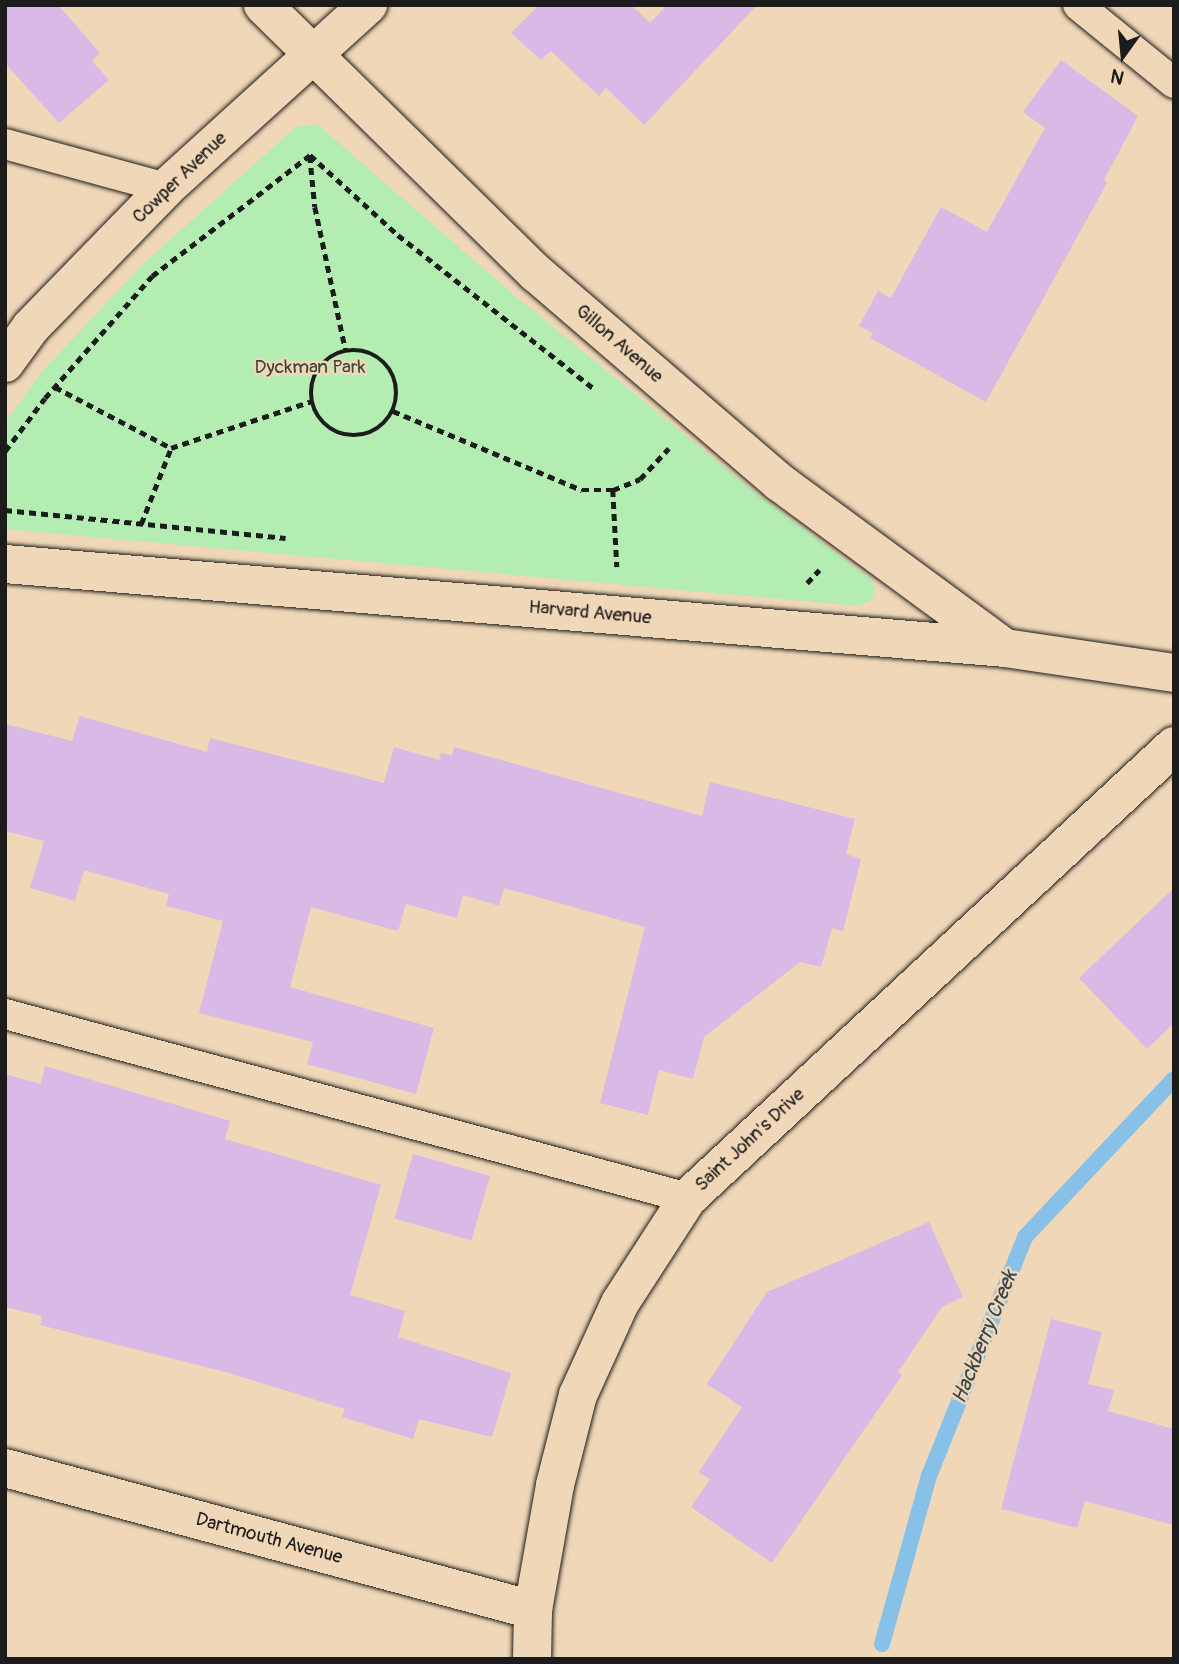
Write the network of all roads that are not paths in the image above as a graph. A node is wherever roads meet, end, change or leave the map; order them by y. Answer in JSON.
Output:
{"nodes":[{"id":1,"x":263,"y":5,"type":"edge"},
{"id":2,"x":368,"y":5,"type":"edge"},
{"id":3,"x":1077,"y":5,"type":"edge"},
{"id":4,"x":312,"y":56,"type":"junction"},
{"id":5,"x":1174,"y":83,"type":"edge"},
{"id":6,"x":5,"y":144,"type":"edge"},
{"id":7,"x":166,"y":188,"type":"junction"},
{"id":8,"x":5,"y":363,"type":"edge"},
{"id":9,"x":5,"y":564,"type":"edge"},
{"id":10,"x":1005,"y":648,"type":"junction"},
{"id":11,"x":1174,"y":673,"type":"edge"},
{"id":12,"x":1174,"y":746,"type":"edge"},
{"id":13,"x":5,"y":1014,"type":"edge"},
{"id":14,"x":688,"y":1198,"type":"junction"},
{"id":15,"x":5,"y":1468,"type":"edge"},
{"id":16,"x":533,"y":1610,"type":"junction"},
{"id":17,"x":531,"y":1659,"type":"edge"}],
"edges":[{"from":1,"to":4,"type":"street","name":"Gillon Avenue"},
{"from":2,"to":4,"type":"street","name":"Cowper Avenue"},
{"from":3,"to":5,"type":"lane"},
{"from":4,"to":7,"type":"street","name":"Cowper Avenue"},
{"from":4,"to":10,"type":"street","name":"Gillon Avenue"},
{"from":6,"to":7,"type":"lane"},
{"from":7,"to":8,"type":"street","name":"Cowper Avenue"},
{"from":9,"to":10,"type":"street","name":"Harvard Avenue"},
{"from":10,"to":11,"type":"street","name":"Harvard Avenue"},
{"from":12,"to":14,"type":"street","name":"Saint John's Drive"},
{"from":13,"to":14,"type":"lane"},
{"from":14,"to":16,"type":"street","name":"Saint John's Drive"},
{"from":15,"to":16,"type":"street","name":"Dartmouth Avenue"},
{"from":16,"to":17,"type":"street","name":"Saint John's Drive"}]}
